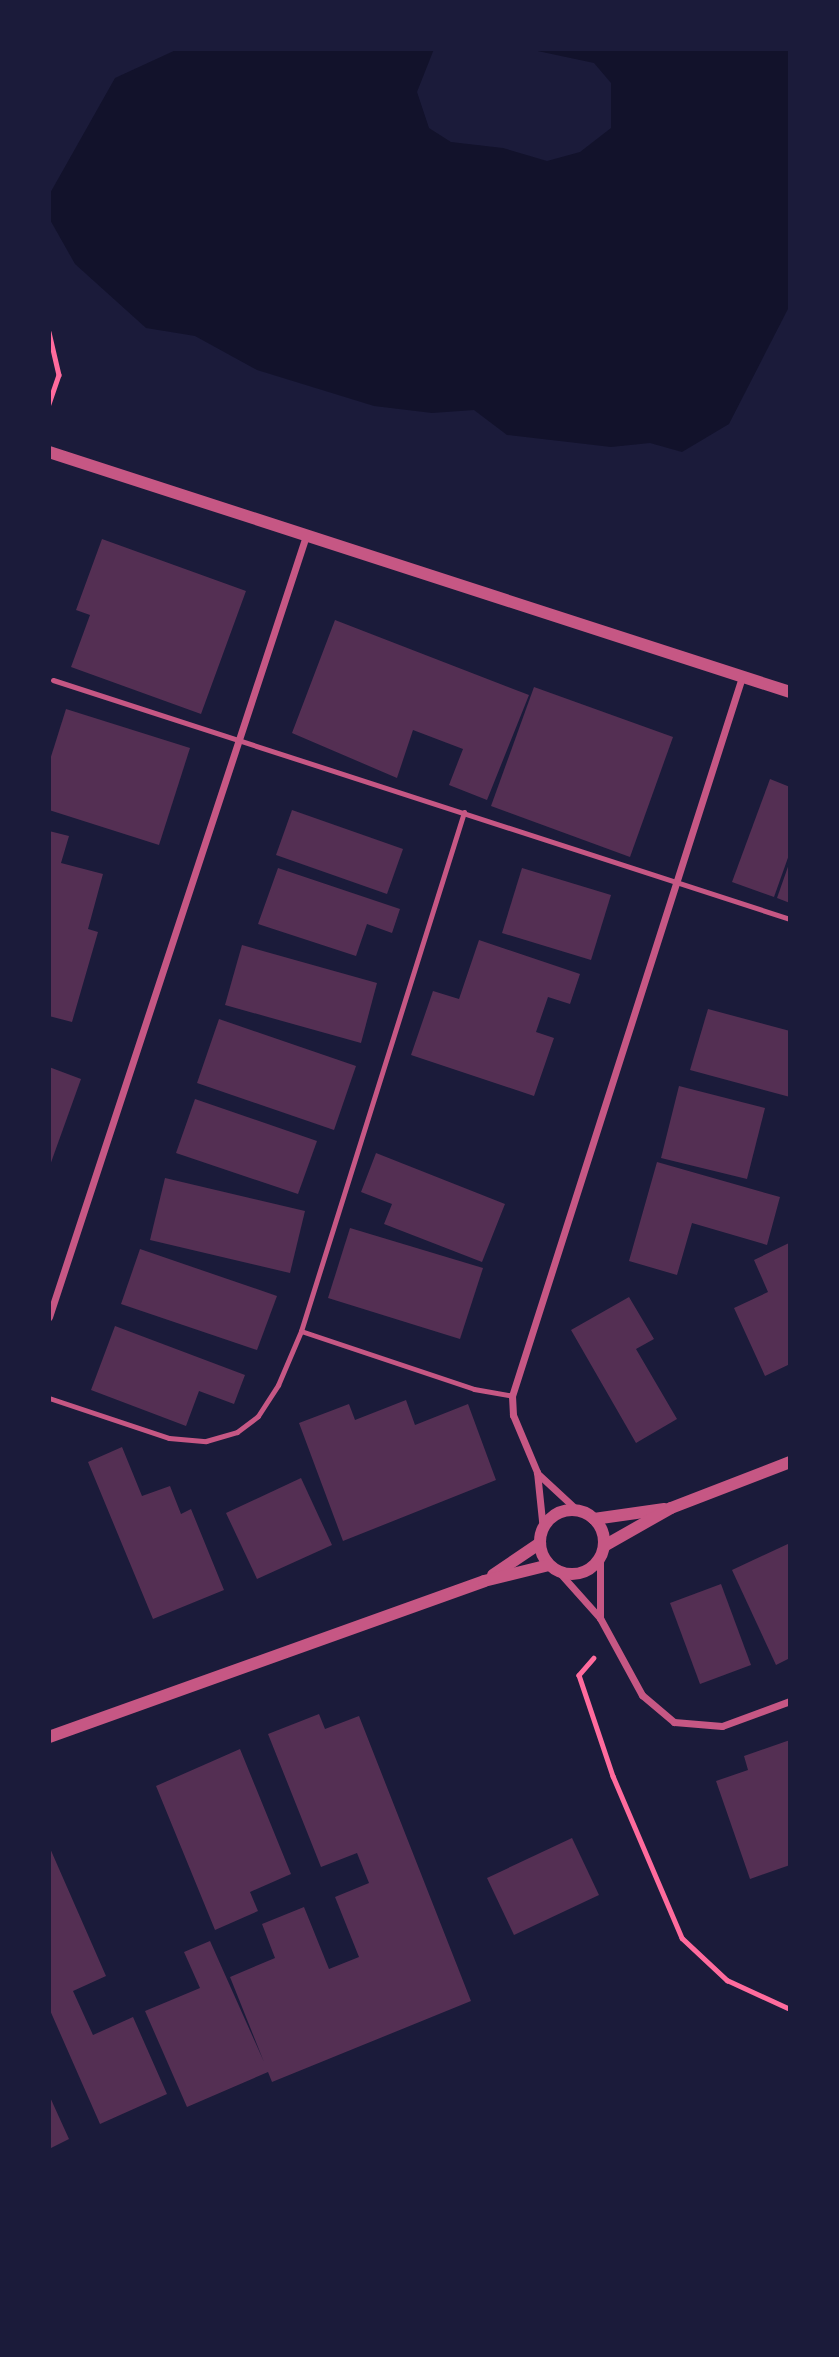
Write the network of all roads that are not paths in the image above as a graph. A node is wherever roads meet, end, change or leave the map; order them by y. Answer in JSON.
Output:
{"nodes":[{"id":1,"x":49,"y":452,"type":"edge"},
{"id":2,"x":306,"y":536,"type":"junction"},
{"id":3,"x":742,"y":677,"type":"junction"},
{"id":4,"x":53,"y":680,"type":"dead end"},
{"id":5,"x":790,"y":692,"type":"edge"},
{"id":6,"x":239,"y":740,"type":"junction"},
{"id":7,"x":464,"y":811,"type":"junction"},
{"id":8,"x":677,"y":879,"type":"junction"},
{"id":9,"x":790,"y":919,"type":"edge"},
{"id":10,"x":49,"y":1317,"type":"edge"},
{"id":11,"x":301,"y":1331,"type":"junction"},
{"id":12,"x":512,"y":1396,"type":"junction"},
{"id":13,"x":49,"y":1398,"type":"edge"},
{"id":14,"x":790,"y":1462,"type":"edge"},
{"id":15,"x":537,"y":1472,"type":"junction"},
{"id":16,"x":671,"y":1508,"type":"junction"},
{"id":17,"x":578,"y":1511,"type":"junction"},
{"id":18,"x":594,"y":1519,"type":"junction"},
{"id":19,"x":543,"y":1530,"type":"junction"},
{"id":20,"x":540,"y":1544,"type":"junction"},
{"id":21,"x":602,"y":1552,"type":"junction"},
{"id":22,"x":553,"y":1568,"type":"junction"},
{"id":23,"x":484,"y":1581,"type":"junction"},
{"id":24,"x":600,"y":1618,"type":"junction"},
{"id":25,"x":790,"y":1701,"type":"edge"},
{"id":26,"x":49,"y":1737,"type":"edge"}],
"edges":[{"from":1,"to":2,"type":"street"},
{"from":2,"to":3,"type":"street"},
{"from":2,"to":6,"type":"street"},
{"from":3,"to":5,"type":"street"},
{"from":3,"to":8,"type":"street"},
{"from":4,"to":6,"type":"lane"},
{"from":6,"to":7,"type":"lane"},
{"from":6,"to":10,"type":"street"},
{"from":7,"to":8,"type":"lane"},
{"from":7,"to":11,"type":"lane"},
{"from":8,"to":9,"type":"lane"},
{"from":8,"to":12,"type":"street"},
{"from":11,"to":12,"type":"lane"},
{"from":11,"to":13,"type":"lane"},
{"from":12,"to":15,"type":"street"},
{"from":14,"to":16,"type":"street"},
{"from":15,"to":17,"type":"street"},
{"from":15,"to":19,"type":"street"},
{"from":16,"to":18,"type":"street"},
{"from":16,"to":21,"type":"street"},
{"from":17,"to":18,"type":"street"},
{"from":17,"to":19,"type":"street"},
{"from":18,"to":21,"type":"street"},
{"from":19,"to":20,"type":"street"},
{"from":20,"to":22,"type":"street"},
{"from":20,"to":23,"type":"street"},
{"from":21,"to":22,"type":"street"},
{"from":21,"to":24,"type":"street"},
{"from":22,"to":23,"type":"street"},
{"from":22,"to":24,"type":"street"},
{"from":23,"to":26,"type":"street"},
{"from":24,"to":25,"type":"street"}]}
